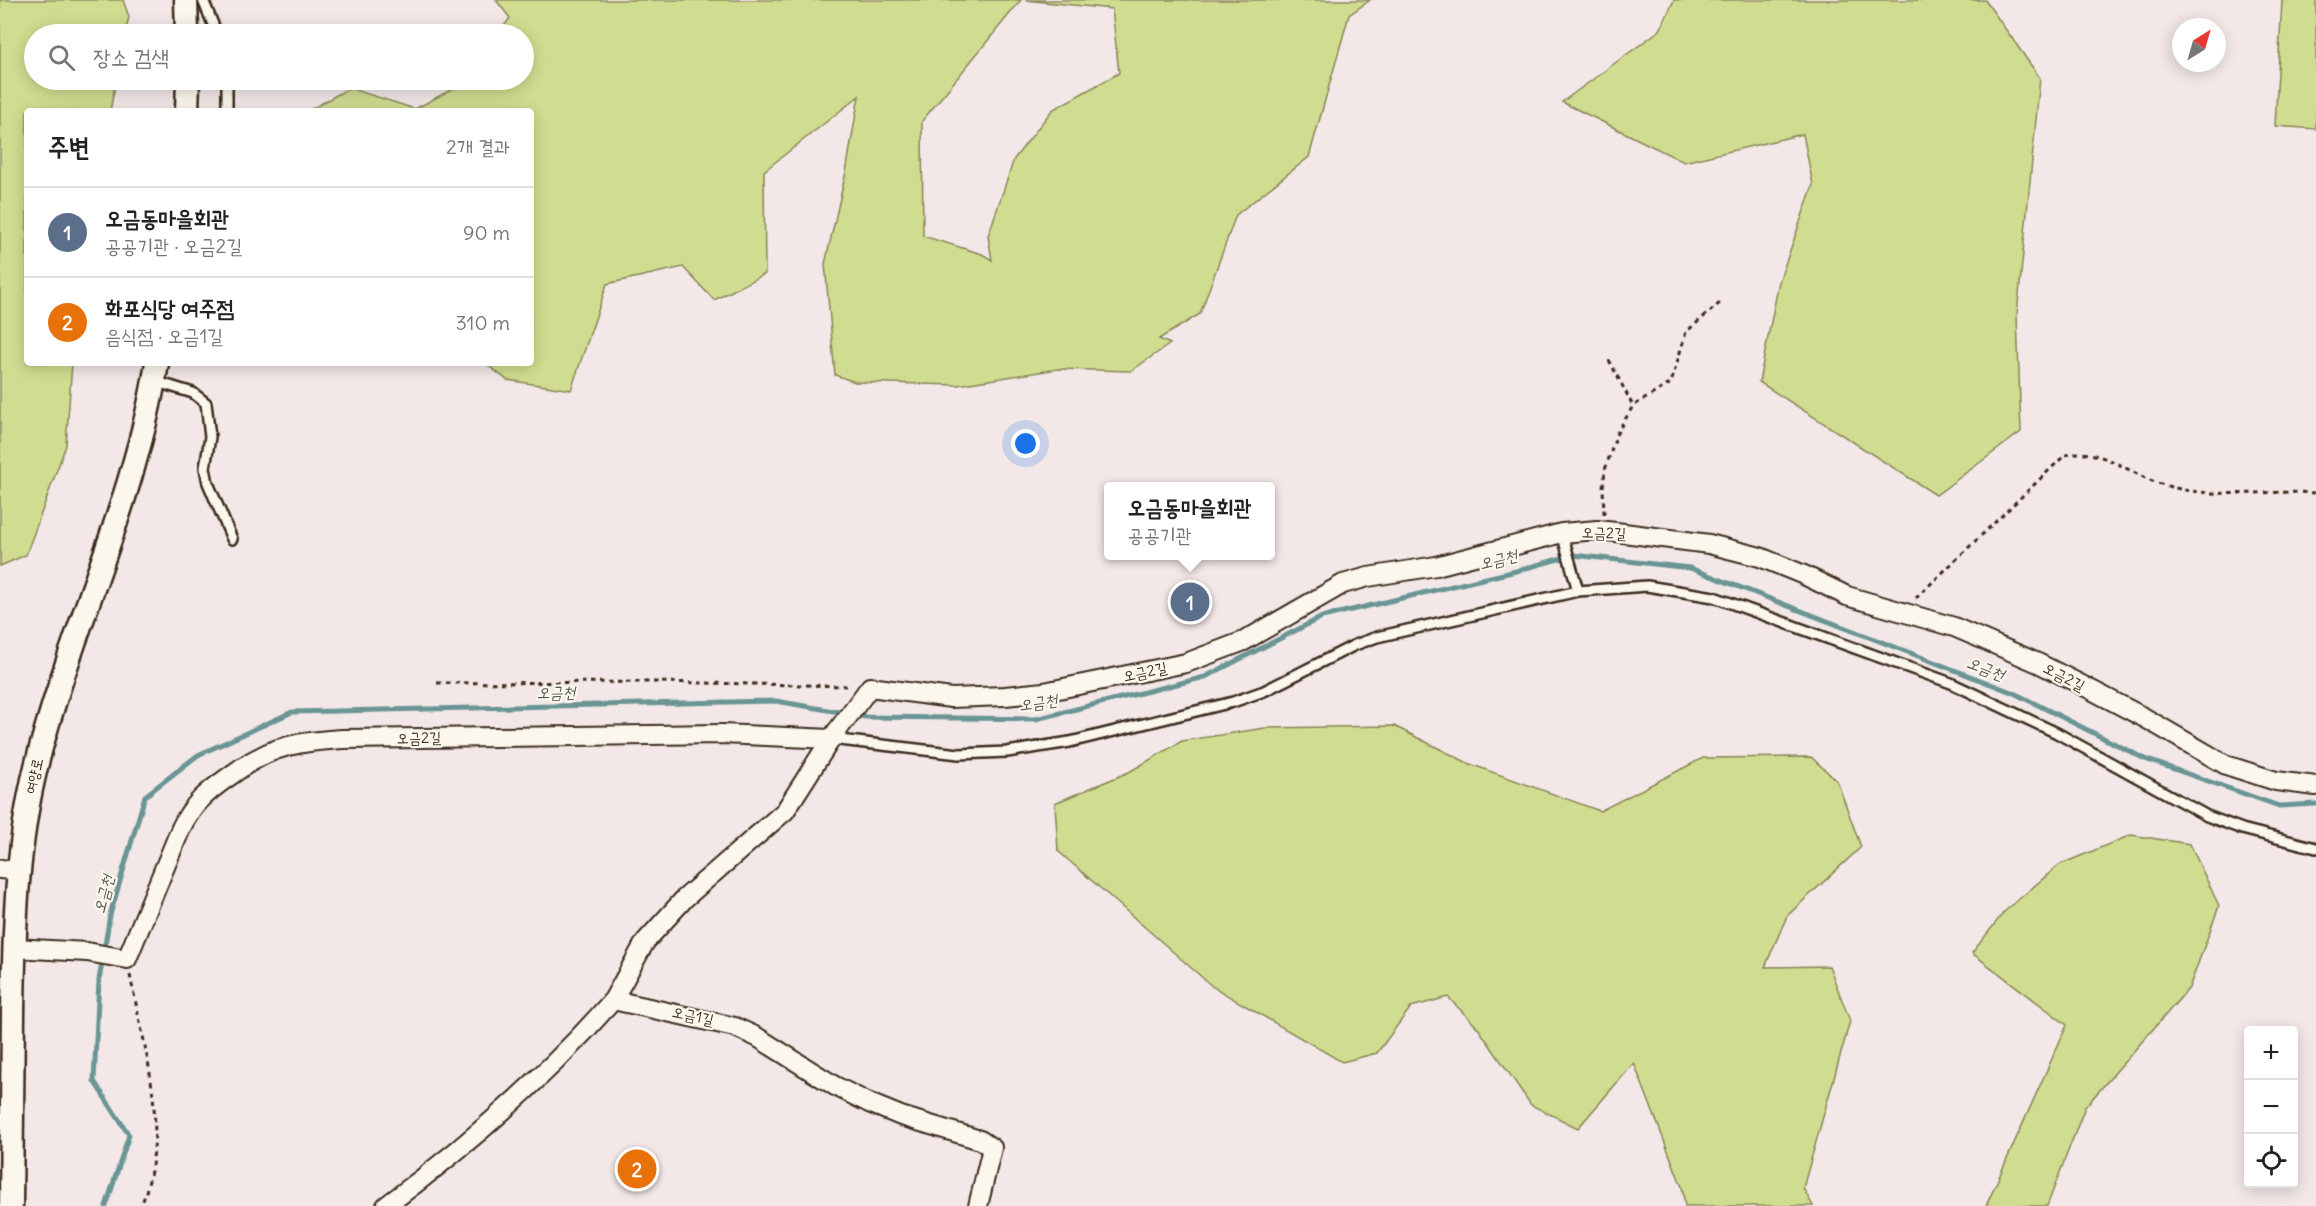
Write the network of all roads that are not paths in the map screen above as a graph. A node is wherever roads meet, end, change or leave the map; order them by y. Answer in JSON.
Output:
{"nodes":[{"id":1,"x":186,"y":0,"type":"edge"},
{"id":2,"x":203,"y":0,"type":"edge"},
{"id":3,"x":187,"y":24,"type":"edge"},
{"id":4,"x":213,"y":24,"type":"edge"},
{"id":5,"x":188,"y":90,"type":"edge"},
{"id":6,"x":227,"y":90,"type":"edge"},
{"id":7,"x":187,"y":108,"type":"edge"},
{"id":8,"x":227,"y":108,"type":"edge"},
{"id":9,"x":155,"y":372,"type":"edge"},
{"id":10,"x":1562,"y":533,"type":"junction"},
{"id":11,"x":232,"y":539,"type":"dead end"},
{"id":12,"x":1578,"y":591,"type":"junction"},
{"id":13,"x":831,"y":739,"type":"junction"},
{"id":14,"x":2316,"y":786,"type":"edge"},
{"id":15,"x":2316,"y":848,"type":"edge"},
{"id":16,"x":9,"y":870,"type":"edge"},
{"id":17,"x":14,"y":948,"type":"junction"},
{"id":18,"x":613,"y":999,"type":"junction"},
{"id":19,"x":11,"y":1206,"type":"edge"},
{"id":20,"x":386,"y":1206,"type":"edge"},
{"id":21,"x":978,"y":1206,"type":"edge"}],
"edges":[{"from":1,"to":3,"type":"street"},
{"from":2,"to":4,"type":"lane"},
{"from":5,"to":7,"type":"street"},
{"from":6,"to":8,"type":"lane"},
{"from":9,"to":11,"type":"lane"},
{"from":9,"to":16,"type":"street","name":"여양로"},
{"from":10,"to":12,"type":"lane"},
{"from":10,"to":13,"type":"street","name":"오금2길"},
{"from":10,"to":14,"type":"street","name":"오금2길"},
{"from":12,"to":13,"type":"lane"},
{"from":12,"to":15,"type":"lane"},
{"from":13,"to":17,"type":"street","name":"오금2길"},
{"from":13,"to":18,"type":"street"},
{"from":16,"to":17,"type":"street","name":"여양로"},
{"from":17,"to":19,"type":"street","name":"여양로"},
{"from":18,"to":20,"type":"street"},
{"from":18,"to":21,"type":"street","name":"오금1길"}]}
